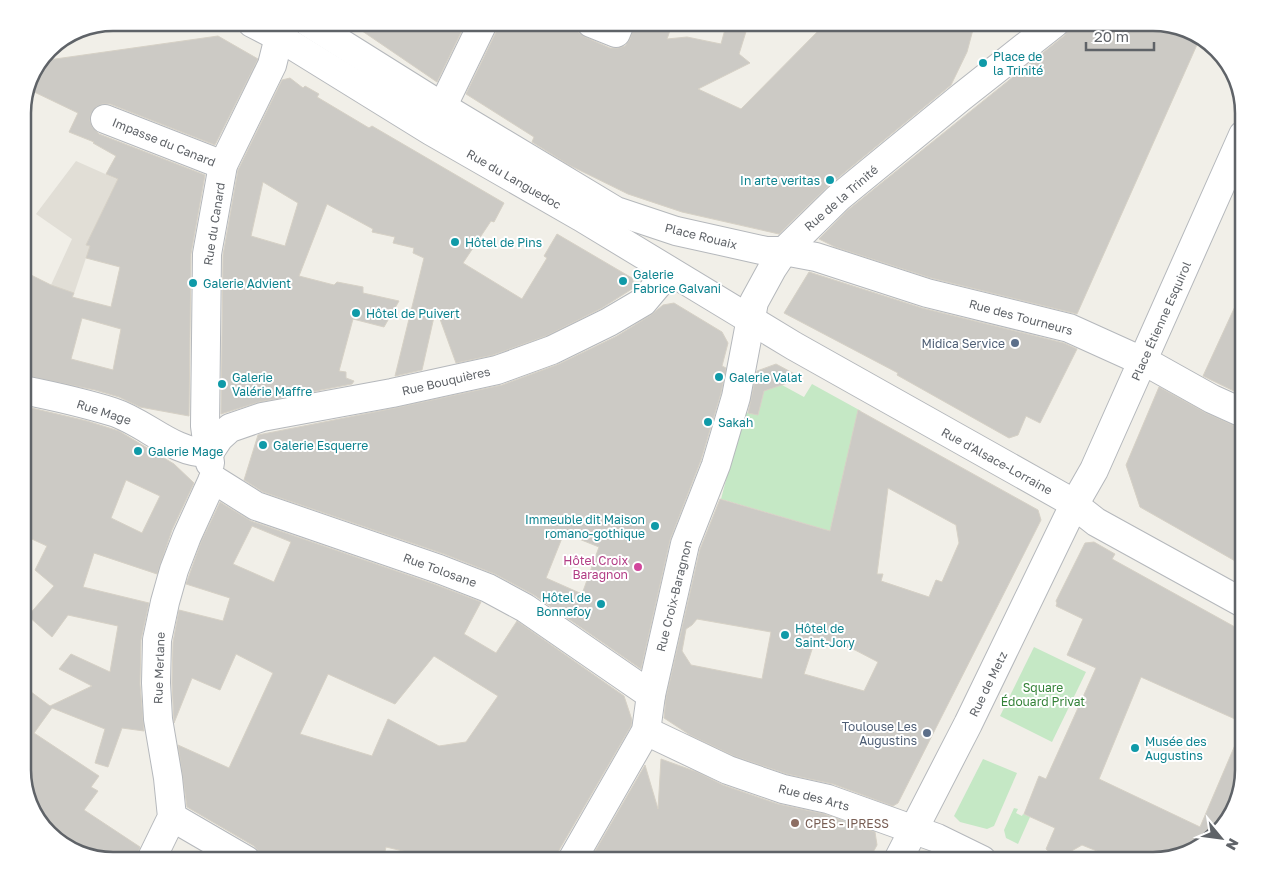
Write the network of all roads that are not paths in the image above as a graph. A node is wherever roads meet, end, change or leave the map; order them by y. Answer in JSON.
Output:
{"nodes":[{"id":1,"x":282,"y":31,"type":"edge"},
{"id":2,"x":284,"y":31,"type":"edge"},
{"id":3,"x":321,"y":31,"type":"edge"},
{"id":4,"x":479,"y":31,"type":"edge"},
{"id":5,"x":1044,"y":31,"type":"edge"},
{"id":6,"x":105,"y":119,"type":"dead end"},
{"id":7,"x":437,"y":119,"type":"junction"},
{"id":8,"x":1235,"y":155,"type":"edge"},
{"id":9,"x":223,"y":165,"type":"junction"},
{"id":10,"x":590,"y":197,"type":"joint"},
{"id":11,"x":784,"y":251,"type":"junction"},
{"id":12,"x":816,"y":257,"type":"joint"},
{"id":13,"x":669,"y":271,"type":"junction"},
{"id":14,"x":750,"y":319,"type":"junction"},
{"id":15,"x":1143,"y":361,"type":"junction"},
{"id":16,"x":31,"y":392,"type":"edge"},
{"id":17,"x":1235,"y":410,"type":"edge"},
{"id":18,"x":209,"y":453,"type":"junction"},
{"id":19,"x":213,"y":480,"type":"junction"},
{"id":20,"x":1074,"y":505,"type":"junction"},
{"id":21,"x":1235,"y":598,"type":"edge"},
{"id":22,"x":651,"y":695,"type":"junction"},
{"id":23,"x":646,"y":732,"type":"junction"},
{"id":24,"x":172,"y":817,"type":"junction"},
{"id":25,"x":915,"y":830,"type":"junction"},
{"id":26,"x":155,"y":852,"type":"edge"},
{"id":27,"x":232,"y":852,"type":"edge"},
{"id":28,"x":577,"y":852,"type":"edge"},
{"id":29,"x":903,"y":852,"type":"edge"},
{"id":30,"x":964,"y":852,"type":"edge"}],
"edges":[{"from":1,"to":9,"type":"street","name":"Rue du Canard"},
{"from":2,"to":7,"type":"street","name":"Rue du Languedoc"},
{"from":3,"to":7,"type":"street","name":"Rue du Languedoc"},
{"from":4,"to":7,"type":"street"},
{"from":5,"to":11,"type":"street","name":"Rue de la Trinité"},
{"from":6,"to":9,"type":"street","name":"Impasse du Canard"},
{"from":7,"to":10,"type":"street","name":"Rue du Languedoc"},
{"from":7,"to":13,"type":"street","name":"Rue du Languedoc"},
{"from":8,"to":15,"type":"street","name":"Place Étienne Esquirol"},
{"from":9,"to":18,"type":"street","name":"Rue du Canard"},
{"from":10,"to":11,"type":"street","name":"Place Rouaix"},
{"from":11,"to":12,"type":"street","name":"Place Rouaix"},
{"from":11,"to":14,"type":"street","name":"Rue de la Trinité"},
{"from":12,"to":15,"type":"street","name":"Rue des Tourneurs"},
{"from":13,"to":14,"type":"street","name":"Rue du Languedoc"},
{"from":13,"to":18,"type":"street","name":"Rue Bouquières"},
{"from":14,"to":20,"type":"street","name":"Rue d'Alsace-Lorraine"},
{"from":14,"to":22,"type":"street","name":"Rue Croix-Baragnon"},
{"from":15,"to":17,"type":"street","name":"Rue des Tourneurs"},
{"from":15,"to":20,"type":"street","name":"Place Étienne Esquirol"},
{"from":16,"to":18,"type":"street","name":"Rue Mage"},
{"from":18,"to":19,"type":"street","name":"Rue du Canard"},
{"from":19,"to":22,"type":"street","name":"Rue Tolosane"},
{"from":19,"to":24,"type":"street","name":"Rue Merlane"},
{"from":20,"to":21,"type":"street","name":"Rue d'Alsace-Lorraine"},
{"from":20,"to":25,"type":"street","name":"Rue de Metz"},
{"from":22,"to":23,"type":"street","name":"Rue Croix-Baragnon"},
{"from":23,"to":25,"type":"street","name":"Rue des Arts"},
{"from":23,"to":28,"type":"street","name":"Rue Croix-Baragnon"},
{"from":24,"to":26,"type":"street"},
{"from":24,"to":27,"type":"street"},
{"from":25,"to":29,"type":"street","name":"Rue de Metz"},
{"from":25,"to":30,"type":"street","name":"Rue des Arts"}]}
